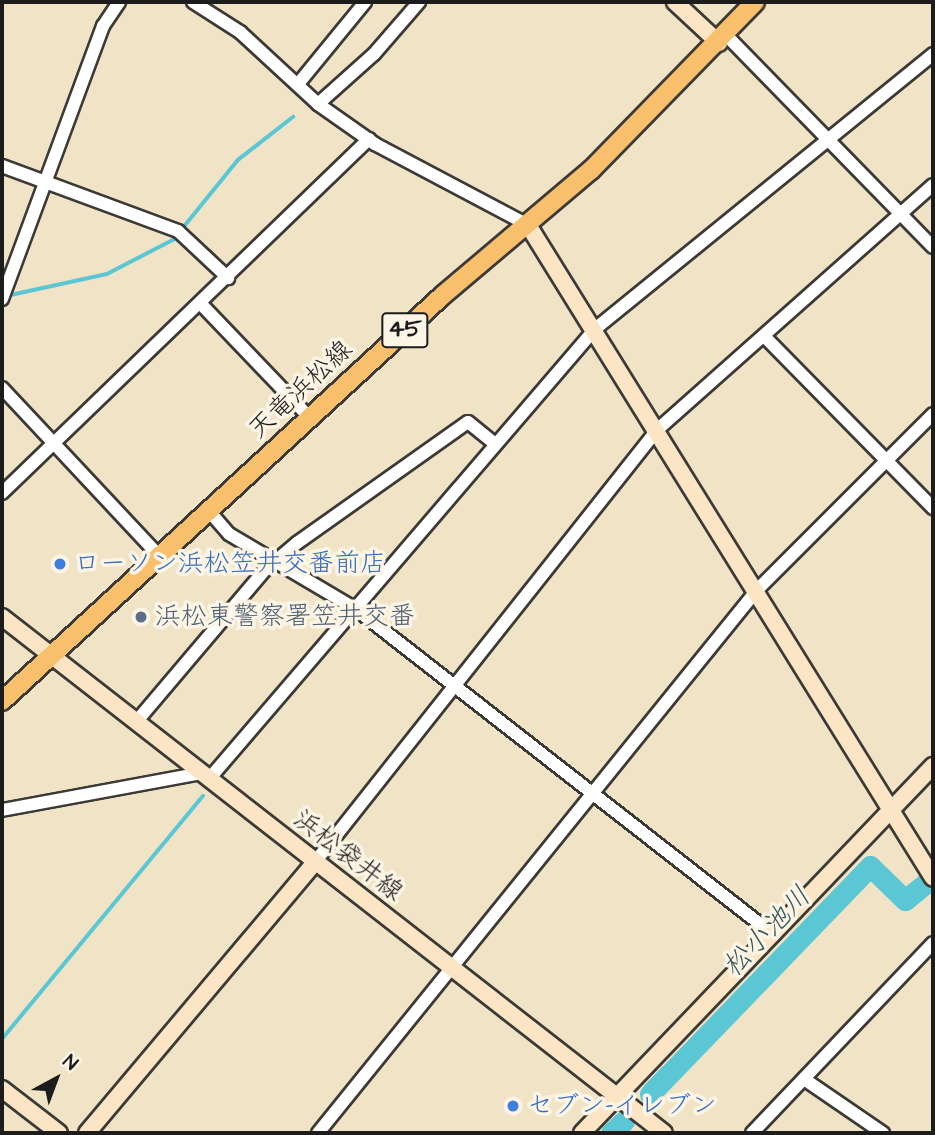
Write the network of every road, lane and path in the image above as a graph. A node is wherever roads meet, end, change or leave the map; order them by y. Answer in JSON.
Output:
{"nodes":[{"id":1,"x":119,"y":2,"type":"edge"},
{"id":2,"x":193,"y":2,"type":"edge"},
{"id":3,"x":365,"y":2,"type":"edge"},
{"id":4,"x":419,"y":2,"type":"edge"},
{"id":5,"x":675,"y":2,"type":"edge"},
{"id":6,"x":755,"y":2,"type":"edge"},
{"id":7,"x":722,"y":39,"type":"junction"},
{"id":8,"x":933,"y":54,"type":"edge"},
{"id":9,"x":298,"y":84,"type":"junction"},
{"id":10,"x":318,"y":104,"type":"junction"},
{"id":11,"x":369,"y":139,"type":"junction"},
{"id":12,"x":831,"y":142,"type":"junction"},
{"id":13,"x":2,"y":166,"type":"edge"},
{"id":14,"x":46,"y":182,"type":"junction"},
{"id":15,"x":933,"y":185,"type":"edge"},
{"id":16,"x":899,"y":215,"type":"junction"},
{"id":17,"x":528,"y":225,"type":"junction"},
{"id":18,"x":933,"y":247,"type":"edge"},
{"id":19,"x":228,"y":278,"type":"junction"},
{"id":20,"x":2,"y":299,"type":"edge"},
{"id":21,"x":201,"y":304,"type":"junction"},
{"id":22,"x":595,"y":329,"type":"junction"},
{"id":23,"x":765,"y":337,"type":"junction"},
{"id":24,"x":2,"y":388,"type":"edge"},
{"id":25,"x":933,"y":414,"type":"edge"},
{"id":26,"x":310,"y":418,"type":"junction"},
{"id":27,"x":657,"y":430,"type":"junction"},
{"id":28,"x":55,"y":442,"type":"junction"},
{"id":29,"x":493,"y":442,"type":"junction"},
{"id":30,"x":887,"y":458,"type":"junction"},
{"id":31,"x":2,"y":493,"type":"edge"},
{"id":32,"x":933,"y":508,"type":"edge"},
{"id":33,"x":209,"y":511,"type":"junction"},
{"id":34,"x":159,"y":556,"type":"junction"},
{"id":35,"x":273,"y":562,"type":"junction"},
{"id":36,"x":757,"y":590,"type":"junction"},
{"id":37,"x":356,"y":609,"type":"junction"},
{"id":38,"x":2,"y":617,"type":"edge"},
{"id":39,"x":51,"y":656,"type":"junction"},
{"id":40,"x":453,"y":685,"type":"junction"},
{"id":41,"x":2,"y":701,"type":"edge"},
{"id":42,"x":136,"y":722,"type":"junction"},
{"id":43,"x":933,"y":766,"type":"edge"},
{"id":44,"x":205,"y":776,"type":"junction"},
{"id":45,"x":594,"y":794,"type":"junction"},
{"id":46,"x":2,"y":810,"type":"edge"},
{"id":47,"x":893,"y":810,"type":"junction"},
{"id":48,"x":315,"y":862,"type":"junction"},
{"id":49,"x":933,"y":878,"type":"edge"},
{"id":50,"x":774,"y":935,"type":"junction"},
{"id":51,"x":933,"y":943,"type":"edge"},
{"id":52,"x":455,"y":971,"type":"junction"},
{"id":53,"x":804,"y":1079,"type":"junction"},
{"id":54,"x":2,"y":1089,"type":"edge"},
{"id":55,"x":620,"y":1098,"type":"junction"},
{"id":56,"x":59,"y":1133,"type":"edge"},
{"id":57,"x":87,"y":1133,"type":"edge"},
{"id":58,"x":318,"y":1133,"type":"edge"},
{"id":59,"x":582,"y":1133,"type":"edge"},
{"id":60,"x":664,"y":1133,"type":"edge"},
{"id":61,"x":752,"y":1133,"type":"edge"},
{"id":62,"x":883,"y":1133,"type":"edge"}],
"edges":[{"from":1,"to":14,"type":"street"},
{"from":2,"to":9,"type":"street"},
{"from":3,"to":9,"type":"street"},
{"from":4,"to":10,"type":"street"},
{"from":5,"to":7,"type":"street"},
{"from":6,"to":7,"type":"main road","name":"天竜浜松線","number":"45"},
{"from":7,"to":12,"type":"street"},
{"from":7,"to":17,"type":"main road","name":"天竜浜松線","number":"45"},
{"from":8,"to":12,"type":"street"},
{"from":9,"to":10,"type":"street"},
{"from":10,"to":11,"type":"street"},
{"from":11,"to":17,"type":"street"},
{"from":11,"to":19,"type":"street"},
{"from":12,"to":16,"type":"street"},
{"from":12,"to":22,"type":"street"},
{"from":13,"to":14,"type":"street"},
{"from":14,"to":19,"type":"street"},
{"from":14,"to":20,"type":"street"},
{"from":15,"to":16,"type":"street"},
{"from":16,"to":18,"type":"street"},
{"from":16,"to":23,"type":"street"},
{"from":17,"to":22,"type":"street"},
{"from":17,"to":26,"type":"main road","name":"天竜浜松線","number":"45"},
{"from":19,"to":21,"type":"street"},
{"from":21,"to":26,"type":"street"},
{"from":21,"to":28,"type":"street"},
{"from":22,"to":27,"type":"street"},
{"from":22,"to":29,"type":"street"},
{"from":23,"to":27,"type":"street"},
{"from":23,"to":30,"type":"street"},
{"from":24,"to":28,"type":"street"},
{"from":25,"to":30,"type":"street"},
{"from":26,"to":33,"type":"main road","name":"天竜浜松線","number":"45"},
{"from":27,"to":36,"type":"street"},
{"from":27,"to":40,"type":"street"},
{"from":28,"to":31,"type":"street"},
{"from":28,"to":34,"type":"street"},
{"from":29,"to":35,"type":"street"},
{"from":29,"to":37,"type":"street"},
{"from":30,"to":32,"type":"street"},
{"from":30,"to":36,"type":"street"},
{"from":33,"to":34,"type":"main road","name":"天竜浜松線","number":"45"},
{"from":33,"to":35,"type":"street"},
{"from":34,"to":39,"type":"main road","name":"天竜浜松線","number":"45"},
{"from":35,"to":37,"type":"street"},
{"from":35,"to":42,"type":"street"},
{"from":36,"to":45,"type":"street"},
{"from":36,"to":47,"type":"street"},
{"from":37,"to":40,"type":"street"},
{"from":37,"to":44,"type":"street"},
{"from":38,"to":39,"type":"street","name":"浜松袋井線"},
{"from":39,"to":41,"type":"main road","name":"天竜浜松線","number":"45"},
{"from":39,"to":42,"type":"street","name":"浜松袋井線"},
{"from":40,"to":45,"type":"street"},
{"from":40,"to":48,"type":"street"},
{"from":42,"to":44,"type":"street","name":"浜松袋井線"},
{"from":43,"to":47,"type":"street"},
{"from":44,"to":46,"type":"street"},
{"from":44,"to":48,"type":"street","name":"浜松袋井線"},
{"from":45,"to":50,"type":"street"},
{"from":45,"to":52,"type":"street"},
{"from":47,"to":49,"type":"street"},
{"from":47,"to":50,"type":"street"},
{"from":48,"to":52,"type":"street","name":"浜松袋井線"},
{"from":48,"to":57,"type":"street"},
{"from":50,"to":55,"type":"street"},
{"from":51,"to":53,"type":"street"},
{"from":52,"to":55,"type":"street","name":"浜松袋井線"},
{"from":52,"to":58,"type":"street"},
{"from":53,"to":61,"type":"street"},
{"from":53,"to":62,"type":"street"},
{"from":54,"to":56,"type":"street"},
{"from":55,"to":59,"type":"street"},
{"from":55,"to":60,"type":"street","name":"浜松袋井線"}]}
